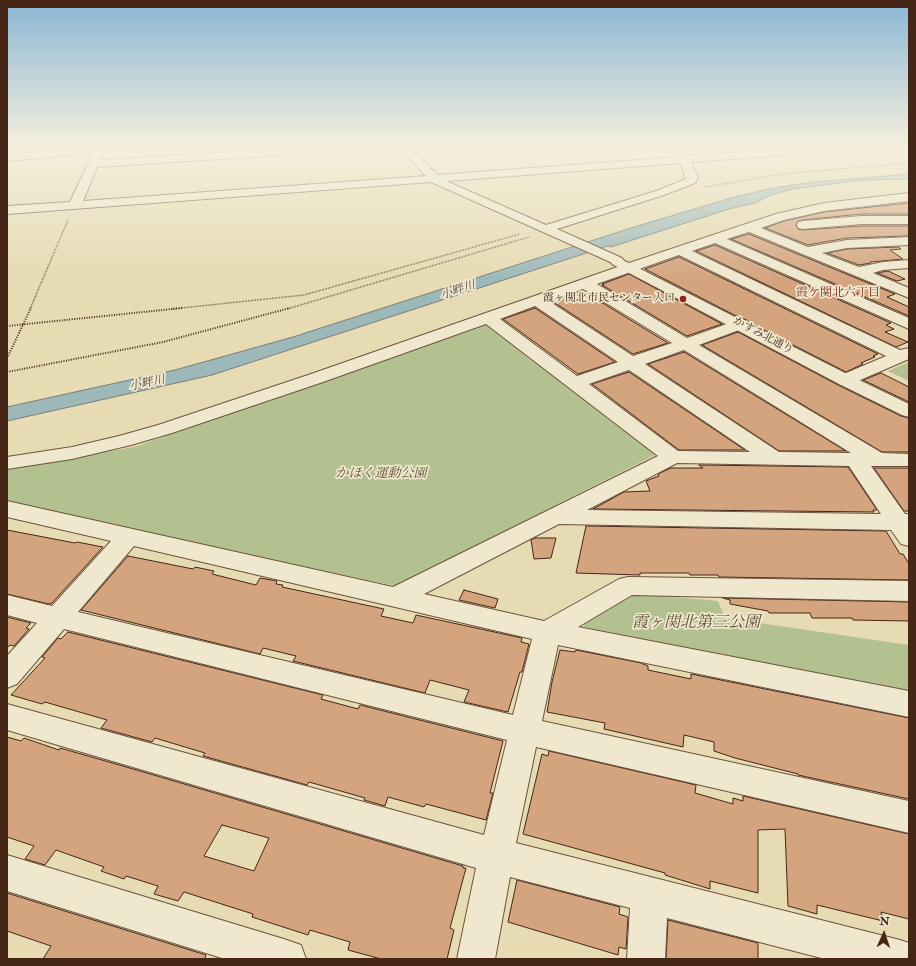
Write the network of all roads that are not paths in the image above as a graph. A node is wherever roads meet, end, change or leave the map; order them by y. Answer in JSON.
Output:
{"nodes":[{"id":1,"x":81,"y":191,"type":"edge"},
{"id":2,"x":260,"y":191,"type":"edge"},
{"id":3,"x":460,"y":191,"type":"edge"},
{"id":4,"x":665,"y":191,"type":"edge"},
{"id":5,"x":909,"y":198,"type":"edge"},
{"id":6,"x":867,"y":201,"type":"junction"},
{"id":7,"x":75,"y":205,"type":"junction"},
{"id":8,"x":7,"y":210,"type":"edge"},
{"id":9,"x":780,"y":217,"type":"junction"},
{"id":10,"x":890,"y":220,"type":"junction"},
{"id":11,"x":909,"y":220,"type":"edge"},
{"id":12,"x":803,"y":225,"type":"junction"},
{"id":13,"x":748,"y":227,"type":"junction"},
{"id":14,"x":546,"y":229,"type":"junction"},
{"id":15,"x":909,"y":236,"type":"edge"},
{"id":16,"x":716,"y":239,"type":"junction"},
{"id":17,"x":909,"y":241,"type":"edge"},
{"id":18,"x":847,"y":244,"type":"junction"},
{"id":19,"x":681,"y":251,"type":"junction"},
{"id":20,"x":808,"y":251,"type":"junction"},
{"id":21,"x":624,"y":264,"type":"junction"},
{"id":22,"x":909,"y":264,"type":"edge"},
{"id":23,"x":858,"y":272,"type":"junction"},
{"id":24,"x":586,"y":284,"type":"junction"},
{"id":25,"x":909,"y":293,"type":"edge"},
{"id":26,"x":909,"y":297,"type":"edge"},
{"id":27,"x":538,"y":301,"type":"junction"},
{"id":28,"x":877,"y":310,"type":"junction"},
{"id":29,"x":489,"y":318,"type":"junction"},
{"id":30,"x":741,"y":324,"type":"junction"},
{"id":31,"x":909,"y":324,"type":"edge"},
{"id":32,"x":685,"y":344,"type":"junction"},
{"id":33,"x":904,"y":354,"type":"edge"},
{"id":34,"x":631,"y":363,"type":"junction"},
{"id":35,"x":845,"y":380,"type":"junction"},
{"id":36,"x":575,"y":383,"type":"junction"},
{"id":37,"x":909,"y":411,"type":"edge"},
{"id":38,"x":673,"y":457,"type":"junction"},
{"id":39,"x":774,"y":458,"type":"junction"},
{"id":40,"x":856,"y":460,"type":"junction"},
{"id":41,"x":878,"y":460,"type":"junction"},
{"id":42,"x":909,"y":460,"type":"edge"},
{"id":43,"x":7,"y":463,"type":"edge"},
{"id":44,"x":7,"y":509,"type":"edge"},
{"id":45,"x":557,"y":516,"type":"junction"},
{"id":46,"x":905,"y":527,"type":"edge"},
{"id":47,"x":128,"y":536,"type":"junction"},
{"id":48,"x":909,"y":591,"type":"edge"},
{"id":49,"x":394,"y":598,"type":"junction"},
{"id":50,"x":7,"y":605,"type":"edge"},
{"id":51,"x":57,"y":617,"type":"junction"},
{"id":52,"x":547,"y":632,"type":"junction"},
{"id":53,"x":7,"y":676,"type":"edge"},
{"id":54,"x":909,"y":704,"type":"edge"},
{"id":55,"x":7,"y":717,"type":"edge"},
{"id":56,"x":525,"y":730,"type":"junction"},
{"id":57,"x":909,"y":817,"type":"edge"},
{"id":58,"x":496,"y":856,"type":"junction"},
{"id":59,"x":7,"y":872,"type":"edge"},
{"id":60,"x":649,"y":896,"type":"junction"},
{"id":61,"x":287,"y":959,"type":"edge"},
{"id":62,"x":476,"y":959,"type":"edge"},
{"id":63,"x":646,"y":959,"type":"edge"},
{"id":64,"x":900,"y":959,"type":"edge"}],
"edges":[{"from":1,"to":7,"type":"street"},
{"from":2,"to":7,"type":"street"},
{"from":3,"to":14,"type":"street","name":"かすみ北通り"},
{"from":4,"to":14,"type":"street"},
{"from":5,"to":6,"type":"street"},
{"from":6,"to":9,"type":"street"},
{"from":6,"to":10,"type":"street"},
{"from":7,"to":8,"type":"street"},
{"from":9,"to":12,"type":"street"},
{"from":9,"to":13,"type":"street"},
{"from":10,"to":11,"type":"street"},
{"from":10,"to":12,"type":"street"},
{"from":10,"to":15,"type":"street"},
{"from":12,"to":18,"type":"street"},
{"from":13,"to":16,"type":"street"},
{"from":13,"to":20,"type":"street"},
{"from":14,"to":21,"type":"street","name":"かすみ北通り"},
{"from":16,"to":19,"type":"street"},
{"from":16,"to":28,"type":"street"},
{"from":17,"to":18,"type":"street"},
{"from":18,"to":20,"type":"street"},
{"from":19,"to":21,"type":"street"},
{"from":19,"to":33,"type":"street"},
{"from":20,"to":23,"type":"street"},
{"from":21,"to":24,"type":"street"},
{"from":21,"to":30,"type":"street","name":"かすみ北通り"},
{"from":22,"to":23,"type":"street"},
{"from":23,"to":25,"type":"street"},
{"from":24,"to":27,"type":"street"},
{"from":24,"to":32,"type":"street"},
{"from":26,"to":28,"type":"street"},
{"from":27,"to":29,"type":"street"},
{"from":27,"to":34,"type":"street"},
{"from":28,"to":31,"type":"street"},
{"from":29,"to":36,"type":"street"},
{"from":29,"to":43,"type":"street"},
{"from":30,"to":32,"type":"street"},
{"from":30,"to":35,"type":"street","name":"かすみ北通り"},
{"from":32,"to":34,"type":"street"},
{"from":32,"to":41,"type":"street"},
{"from":33,"to":35,"type":"street"},
{"from":34,"to":36,"type":"street"},
{"from":34,"to":39,"type":"street"},
{"from":35,"to":37,"type":"street","name":"かすみ北通り"},
{"from":36,"to":38,"type":"street"},
{"from":38,"to":39,"type":"street"},
{"from":38,"to":45,"type":"street"},
{"from":39,"to":40,"type":"street"},
{"from":40,"to":41,"type":"street"},
{"from":40,"to":46,"type":"street"},
{"from":41,"to":42,"type":"street"},
{"from":44,"to":47,"type":"street"},
{"from":45,"to":46,"type":"street"},
{"from":45,"to":49,"type":"street"},
{"from":47,"to":49,"type":"street"},
{"from":47,"to":51,"type":"street"},
{"from":48,"to":52,"type":"street"},
{"from":49,"to":52,"type":"street"},
{"from":50,"to":51,"type":"street"},
{"from":51,"to":53,"type":"street"},
{"from":51,"to":56,"type":"street"},
{"from":52,"to":54,"type":"street"},
{"from":52,"to":56,"type":"street"},
{"from":55,"to":58,"type":"street"},
{"from":56,"to":57,"type":"street"},
{"from":56,"to":58,"type":"street"},
{"from":58,"to":60,"type":"street"},
{"from":58,"to":62,"type":"street"},
{"from":59,"to":61,"type":"street"},
{"from":60,"to":63,"type":"street"},
{"from":60,"to":64,"type":"street"}]}
